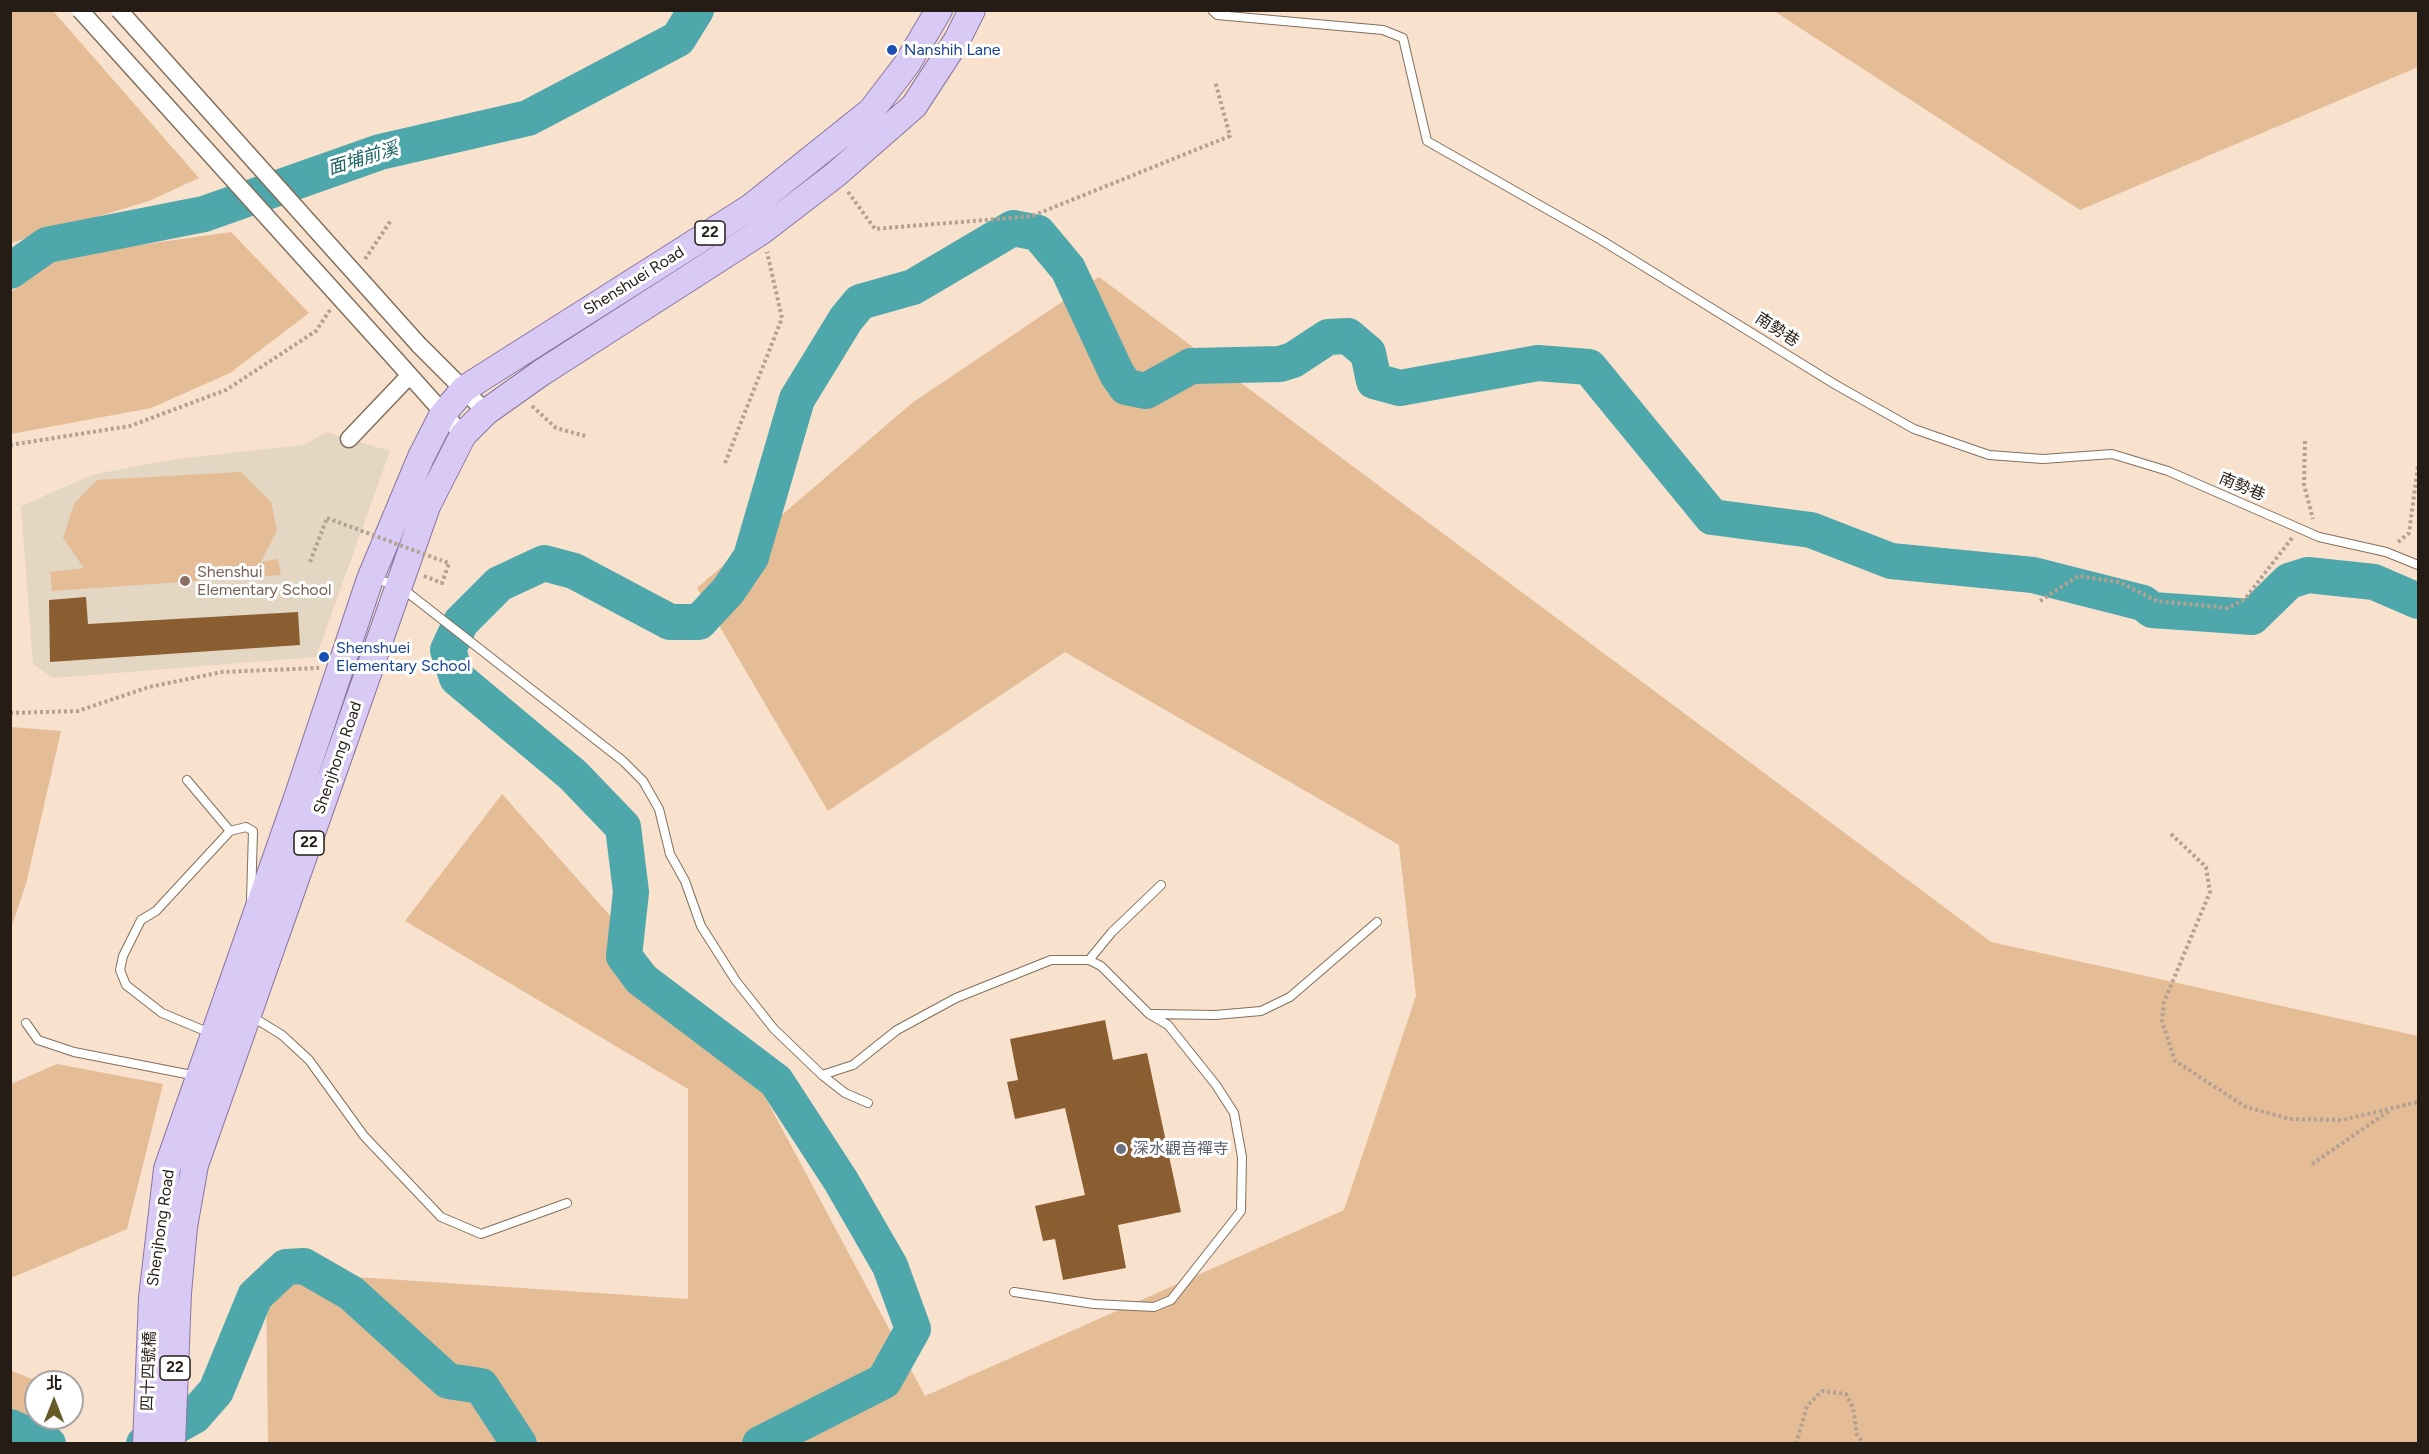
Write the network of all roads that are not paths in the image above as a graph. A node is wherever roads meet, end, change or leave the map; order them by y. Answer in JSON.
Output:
{"nodes":[{"id":1,"x":80,"y":10,"type":"edge"},
{"id":2,"x":119,"y":10,"type":"edge"},
{"id":3,"x":939,"y":10,"type":"edge"},
{"id":4,"x":972,"y":10,"type":"edge"},
{"id":5,"x":1212,"y":10,"type":"edge"},
{"id":6,"x":409,"y":376,"type":"junction"},
{"id":7,"x":464,"y":389,"type":"junction"},
{"id":8,"x":486,"y":412,"type":"junction"},
{"id":9,"x":443,"y":414,"type":"junction"},
{"id":10,"x":463,"y":435,"type":"junction"},
{"id":11,"x":349,"y":439,"type":"dead end"},
{"id":12,"x":2418,"y":565,"type":"edge"},
{"id":13,"x":370,"y":579,"type":"junction"},
{"id":14,"x":398,"y":585,"type":"junction"},
{"id":15,"x":187,"y":780,"type":"dead end"},
{"id":16,"x":230,"y":831,"type":"junction"},
{"id":17,"x":1161,"y":885,"type":"dead end"},
{"id":18,"x":1377,"y":922,"type":"dead end"},
{"id":19,"x":250,"y":934,"type":"junction"},
{"id":20,"x":1089,"y":960,"type":"junction"},
{"id":21,"x":237,"y":1011,"type":"junction"},
{"id":22,"x":1149,"y":1014,"type":"junction"},
{"id":23,"x":26,"y":1023,"type":"dead end"},
{"id":24,"x":213,"y":1034,"type":"junction"},
{"id":25,"x":822,"y":1075,"type":"junction"},
{"id":26,"x":198,"y":1076,"type":"junction"},
{"id":27,"x":868,"y":1103,"type":"dead end"},
{"id":28,"x":567,"y":1203,"type":"dead end"},
{"id":29,"x":1014,"y":1292,"type":"dead end"},
{"id":30,"x":178,"y":1293,"type":"joint"},
{"id":31,"x":152,"y":1298,"type":"joint"},
{"id":32,"x":146,"y":1443,"type":"edge"},
{"id":33,"x":172,"y":1443,"type":"edge"}],
"edges":[{"from":1,"to":6,"type":"street","bridge":true},
{"from":2,"to":7,"type":"street","bridge":true},
{"from":3,"to":7,"type":"main road","name":"Shenshuei Road","number":"22"},
{"from":4,"to":8,"type":"main road","name":"Shenshuei Road","number":"22"},
{"from":5,"to":12,"type":"lane","name":"南勢巷"},
{"from":6,"to":9,"type":"street"},
{"from":6,"to":11,"type":"street"},
{"from":7,"to":8,"type":"street"},
{"from":7,"to":9,"type":"main road","name":"Shenshuei Road","number":"22"},
{"from":8,"to":10,"type":"main road","name":"Shenjhong Road","number":"22"},
{"from":9,"to":10,"type":"street"},
{"from":9,"to":13,"type":"main road","name":"Shenjhong Road","number":"22"},
{"from":10,"to":14,"type":"main road","name":"Shenjhong Road","number":"22"},
{"from":13,"to":14,"type":"lane"},
{"from":13,"to":19,"type":"main road","name":"Shenjhong Road","number":"22"},
{"from":14,"to":21,"type":"main road","name":"Shenjhong Road","number":"22"},
{"from":14,"to":25,"type":"lane"},
{"from":15,"to":16,"type":"lane"},
{"from":16,"to":19,"type":"lane"},
{"from":16,"to":24,"type":"lane"},
{"from":17,"to":20,"type":"lane"},
{"from":18,"to":22,"type":"lane"},
{"from":19,"to":21,"type":"main road","name":"Shenjhong Road","number":"22"},
{"from":20,"to":22,"type":"lane"},
{"from":20,"to":25,"type":"lane"},
{"from":21,"to":24,"type":"main road","name":"Shenjhong Road","number":"22"},
{"from":21,"to":28,"type":"lane"},
{"from":21,"to":30,"type":"main road","name":"Shenjhong Road","number":"22"},
{"from":22,"to":29,"type":"lane"},
{"from":23,"to":26,"type":"lane"},
{"from":24,"to":26,"type":"main road","name":"Shenjhong Road","number":"22"},
{"from":25,"to":27,"type":"lane"},
{"from":26,"to":31,"type":"main road","name":"Shenjhong Road","number":"22"},
{"from":30,"to":33,"type":"main road","name":"四十四號橋","number":"22"},
{"from":31,"to":32,"type":"main road","name":"四十四號橋","number":"22"}]}
